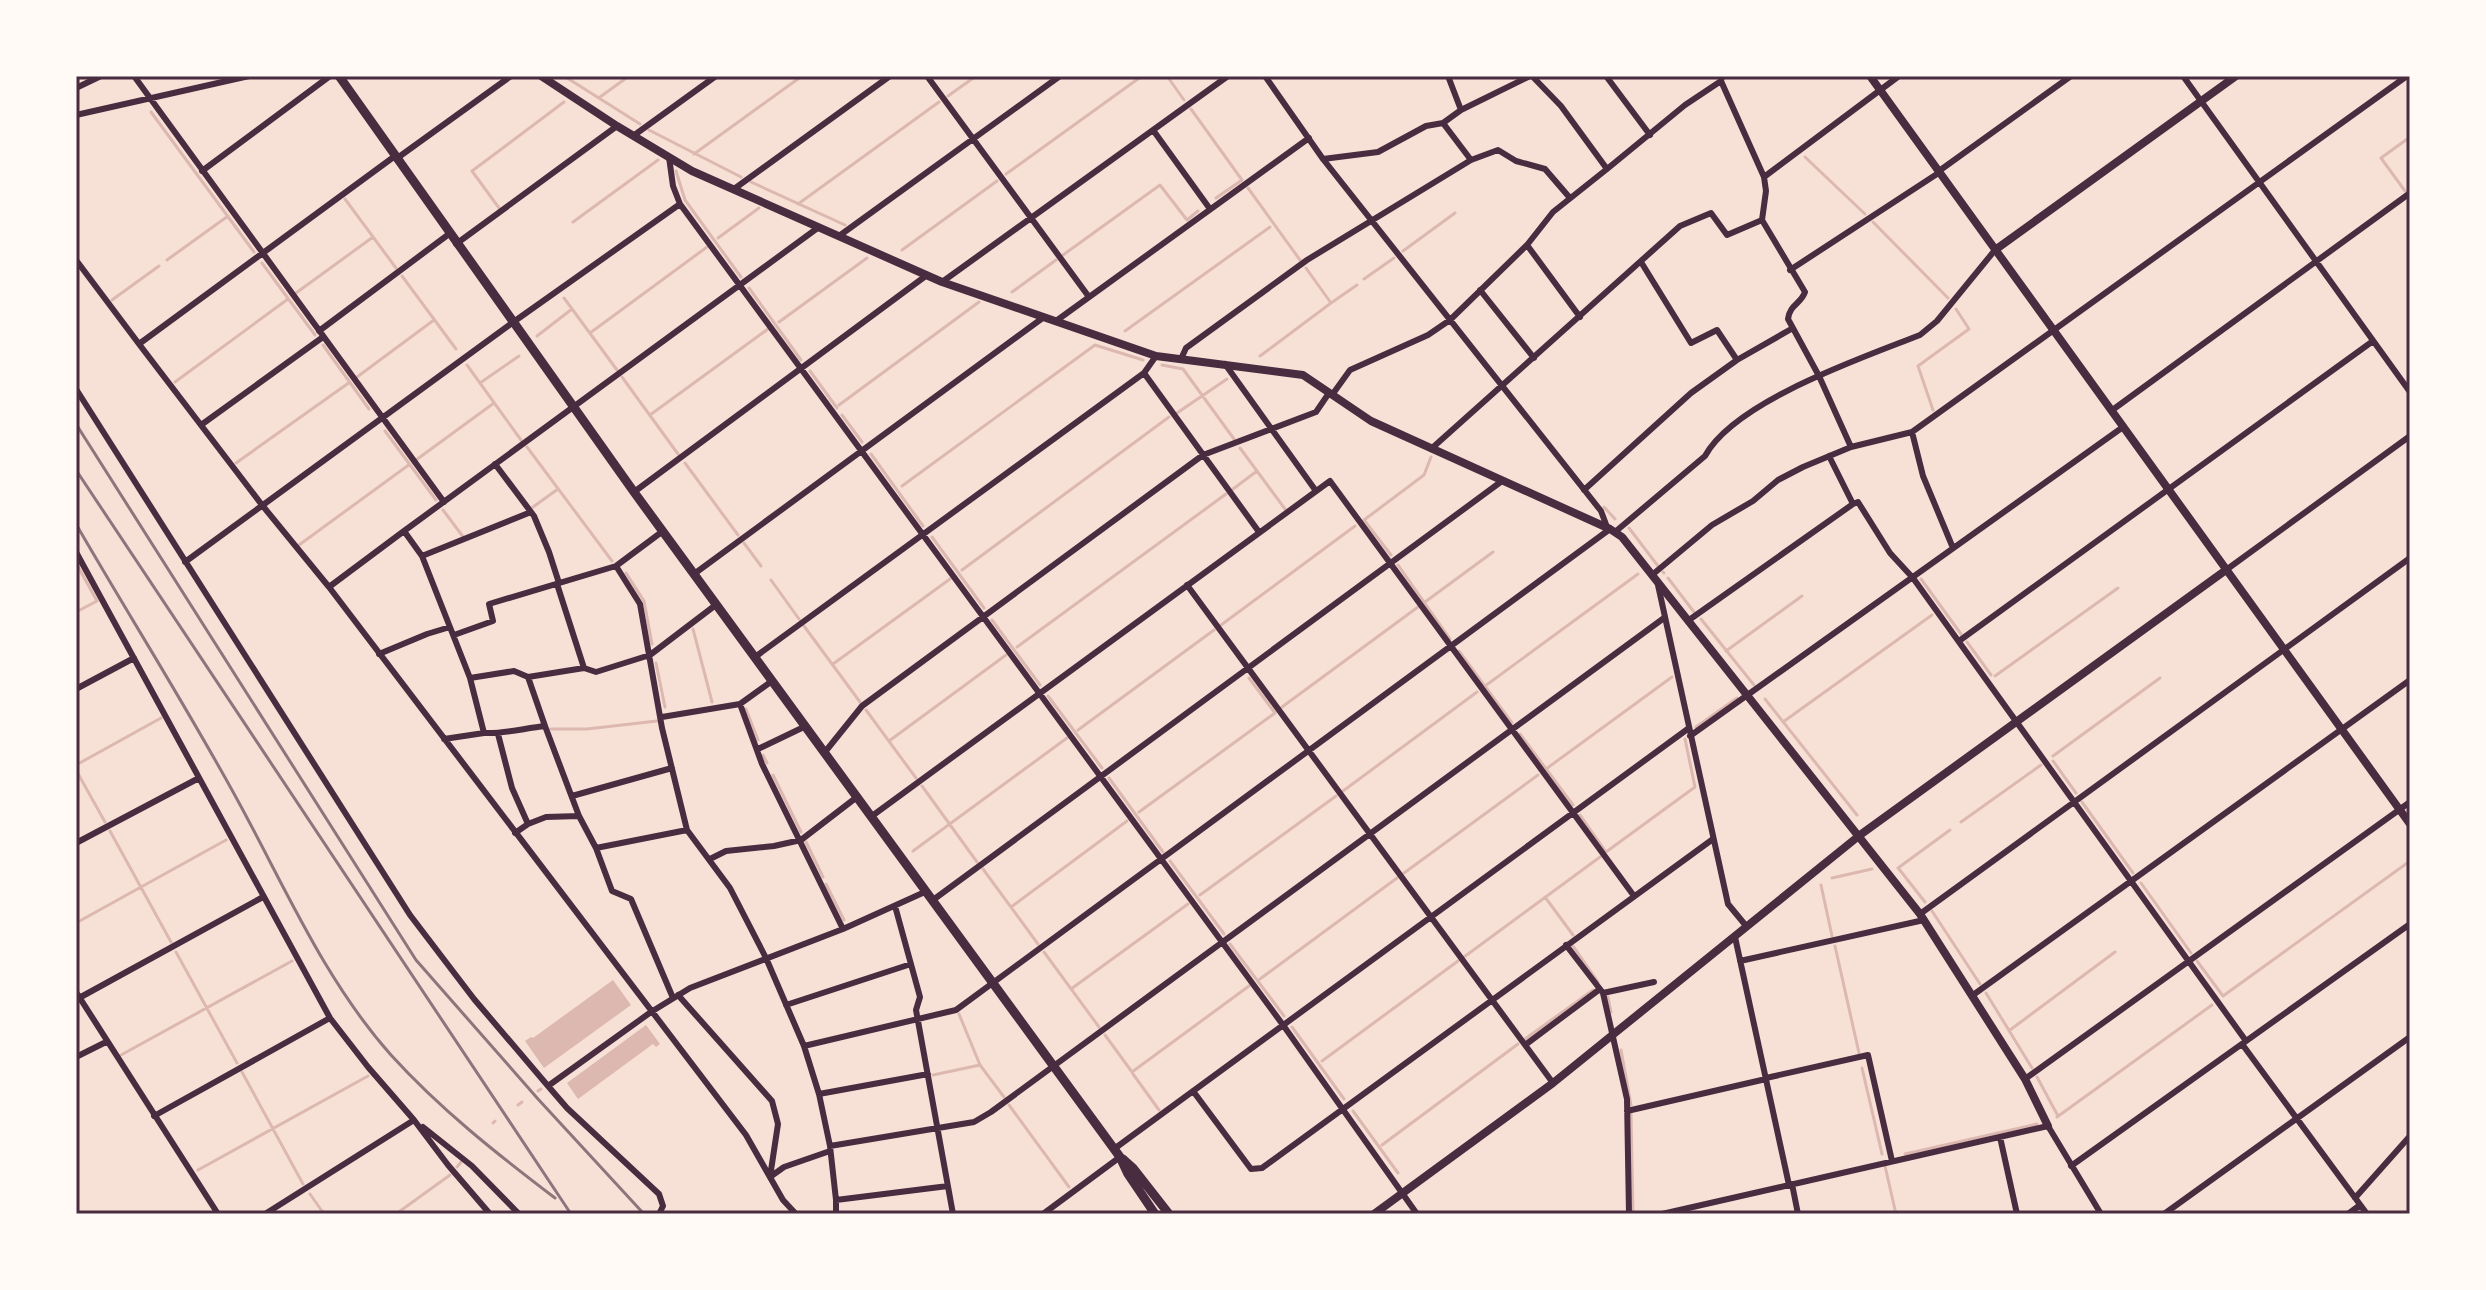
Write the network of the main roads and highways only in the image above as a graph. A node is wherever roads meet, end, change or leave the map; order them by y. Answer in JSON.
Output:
{"nodes":[{"id":1,"x":339,"y":76,"type":"edge"},
{"id":2,"x":1117,"y":1153,"type":"junction"},
{"id":3,"x":1155,"y":1214,"type":"edge"},
{"id":4,"x":1169,"y":1214,"type":"edge"}],
"edges":[{"from":1,"to":2,"type":"main road"},
{"from":2,"to":3,"type":"main road"},
{"from":2,"to":4,"type":"main road"}]}
